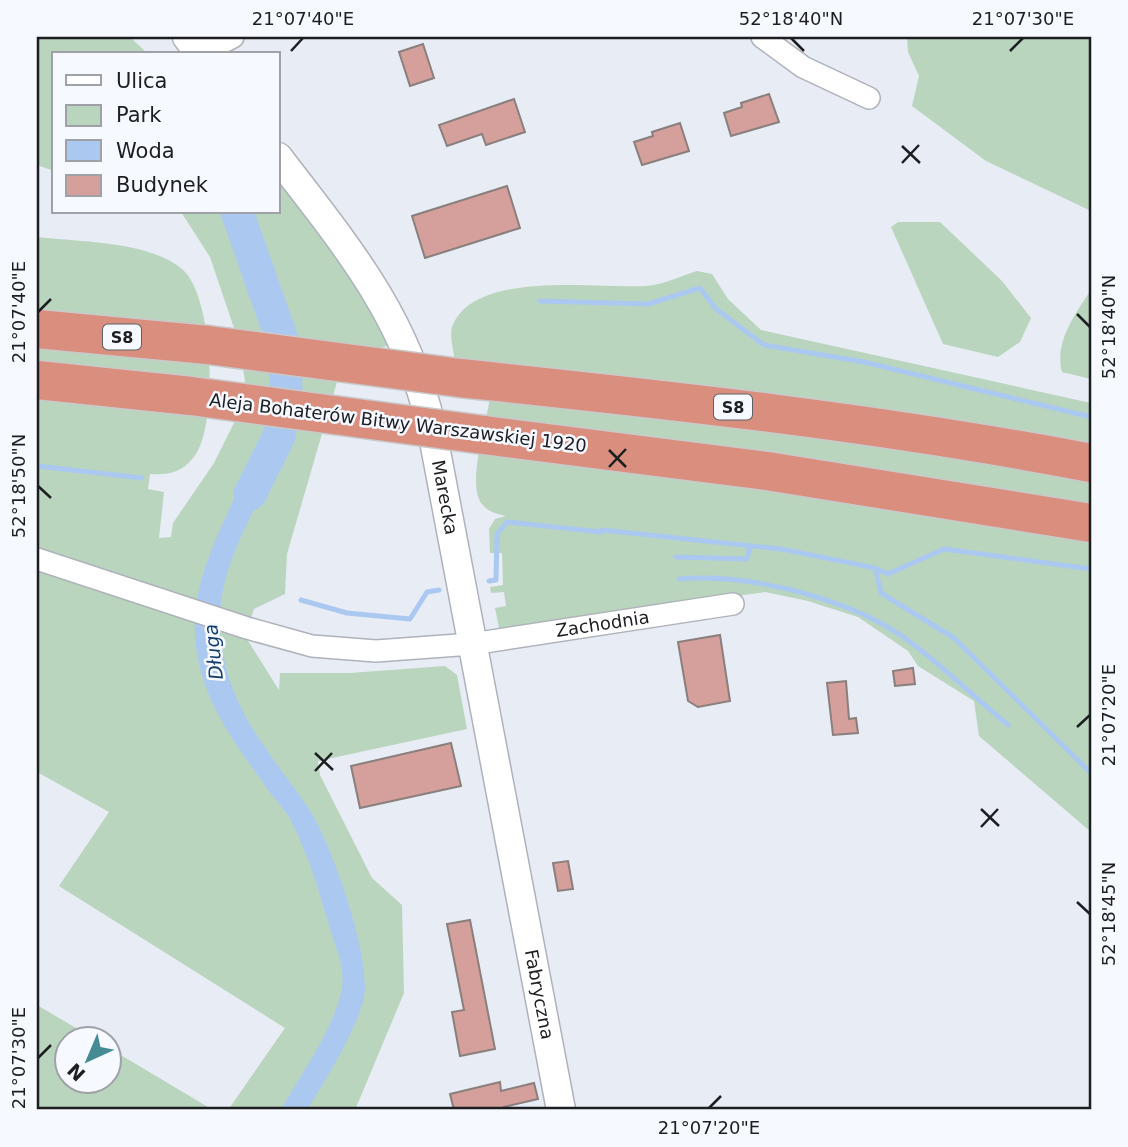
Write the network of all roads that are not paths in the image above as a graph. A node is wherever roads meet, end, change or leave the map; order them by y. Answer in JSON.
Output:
{"nodes":[{"id":1,"x":187,"y":37,"type":"edge"},
{"id":2,"x":233,"y":37,"type":"edge"},
{"id":3,"x":762,"y":37,"type":"edge"},
{"id":4,"x":198,"y":52,"type":"edge"},
{"id":5,"x":204,"y":52,"type":"edge"},
{"id":6,"x":869,"y":99,"type":"dead end"},
{"id":7,"x":280,"y":160,"type":"edge"},
{"id":8,"x":37,"y":329,"type":"edge"},
{"id":9,"x":37,"y":380,"type":"edge"},
{"id":10,"x":1091,"y":463,"type":"edge"},
{"id":11,"x":1091,"y":523,"type":"edge"},
{"id":12,"x":37,"y":559,"type":"edge"},
{"id":13,"x":733,"y":604,"type":"dead end"},
{"id":14,"x":472,"y":644,"type":"junction"},
{"id":15,"x":517,"y":877,"type":"joint"},
{"id":16,"x":561,"y":1110,"type":"edge"}],
"edges":[{"from":1,"to":4,"type":"street"},
{"from":2,"to":5,"type":"street"},
{"from":3,"to":6,"type":"street"},
{"from":7,"to":14,"type":"street","name":"Marecka"},
{"from":8,"to":10,"type":"highway","number":"S8","bridge":true},
{"from":9,"to":11,"type":"highway","name":"Aleja Bohaterów Bitwy Warszawskiej 1920","bridge":true},
{"from":12,"to":14,"type":"street","name":"Zachodnia"},
{"from":13,"to":14,"type":"street","name":"Zachodnia"},
{"from":14,"to":15,"type":"street","name":"Marecka"},
{"from":15,"to":16,"type":"street","name":"Fabryczna"}]}
